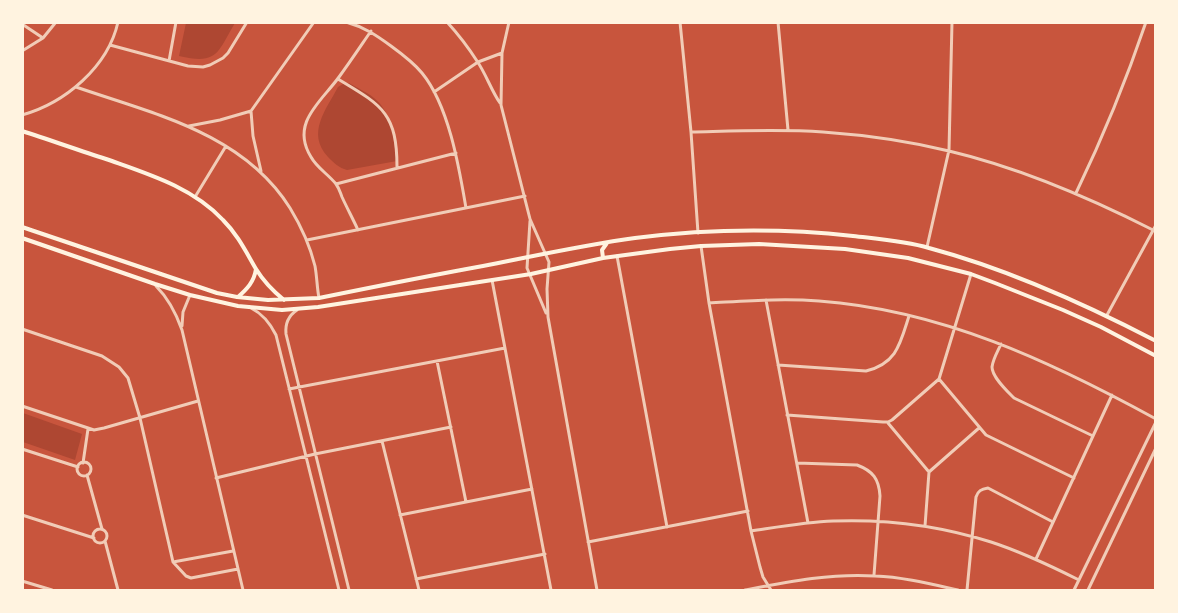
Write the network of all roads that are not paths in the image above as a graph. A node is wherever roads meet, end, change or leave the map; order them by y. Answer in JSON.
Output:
{"nodes":[{"id":1,"x":56,"y":22,"type":"edge"},
{"id":2,"x":118,"y":22,"type":"edge"},
{"id":3,"x":176,"y":22,"type":"edge"},
{"id":4,"x":247,"y":22,"type":"edge"},
{"id":5,"x":314,"y":22,"type":"edge"},
{"id":6,"x":346,"y":22,"type":"edge"},
{"id":7,"x":447,"y":22,"type":"edge"},
{"id":8,"x":509,"y":22,"type":"edge"},
{"id":9,"x":680,"y":22,"type":"edge"},
{"id":10,"x":778,"y":22,"type":"edge"},
{"id":11,"x":952,"y":22,"type":"edge"},
{"id":12,"x":1146,"y":22,"type":"edge"},
{"id":13,"x":22,"y":24,"type":"edge"},
{"id":14,"x":371,"y":31,"type":"junction"},
{"id":15,"x":43,"y":38,"type":"junction"},
{"id":16,"x":110,"y":45,"type":"junction"},
{"id":17,"x":22,"y":51,"type":"edge"},
{"id":18,"x":502,"y":53,"type":"junction"},
{"id":19,"x":169,"y":61,"type":"junction"},
{"id":20,"x":478,"y":62,"type":"junction"},
{"id":21,"x":338,"y":79,"type":"junction"},
{"id":22,"x":76,"y":87,"type":"junction"},
{"id":23,"x":434,"y":92,"type":"junction"},
{"id":24,"x":501,"y":105,"type":"junction"},
{"id":25,"x":251,"y":111,"type":"junction"},
{"id":26,"x":22,"y":115,"type":"edge"},
{"id":27,"x":189,"y":126,"type":"junction"},
{"id":28,"x":788,"y":130,"type":"junction"},
{"id":29,"x":22,"y":131,"type":"edge"},
{"id":30,"x":691,"y":132,"type":"junction"},
{"id":31,"x":226,"y":146,"type":"junction"},
{"id":32,"x":949,"y":150,"type":"junction"},
{"id":33,"x":456,"y":153,"type":"junction"},
{"id":34,"x":397,"y":168,"type":"junction"},
{"id":35,"x":262,"y":172,"type":"junction"},
{"id":36,"x":336,"y":184,"type":"junction"},
{"id":37,"x":1076,"y":193,"type":"junction"},
{"id":38,"x":525,"y":196,"type":"junction"},
{"id":39,"x":195,"y":197,"type":"junction"},
{"id":40,"x":466,"y":208,"type":"junction"},
{"id":41,"x":530,"y":219,"type":"junction"},
{"id":42,"x":1155,"y":225,"type":"edge"},
{"id":43,"x":22,"y":227,"type":"edge"},
{"id":44,"x":358,"y":230,"type":"junction"},
{"id":45,"x":1153,"y":230,"type":"junction"},
{"id":46,"x":698,"y":233,"type":"junction"},
{"id":47,"x":22,"y":238,"type":"edge"},
{"id":48,"x":307,"y":240,"type":"junction"},
{"id":49,"x":607,"y":242,"type":"junction"},
{"id":50,"x":701,"y":246,"type":"junction"},
{"id":51,"x":927,"y":247,"type":"junction"},
{"id":52,"x":546,"y":254,"type":"junction"},
{"id":53,"x":617,"y":256,"type":"junction"},
{"id":54,"x":528,"y":257,"type":"junction"},
{"id":55,"x":603,"y":258,"type":"junction"},
{"id":56,"x":256,"y":268,"type":"junction"},
{"id":57,"x":548,"y":270,"type":"junction"},
{"id":58,"x":531,"y":274,"type":"junction"},
{"id":59,"x":970,"y":274,"type":"junction"},
{"id":60,"x":492,"y":279,"type":"junction"},
{"id":61,"x":155,"y":284,"type":"junction"},
{"id":62,"x":190,"y":295,"type":"junction"},
{"id":63,"x":237,"y":297,"type":"junction"},
{"id":64,"x":318,"y":298,"type":"junction"},
{"id":65,"x":284,"y":300,"type":"junction"},
{"id":66,"x":766,"y":300,"type":"junction"},
{"id":67,"x":709,"y":303,"type":"junction"},
{"id":68,"x":251,"y":308,"type":"junction"},
{"id":69,"x":297,"y":309,"type":"junction"},
{"id":70,"x":1107,"y":315,"type":"junction"},
{"id":71,"x":909,"y":316,"type":"junction"},
{"id":72,"x":548,"y":317,"type":"junction"},
{"id":73,"x":955,"y":327,"type":"junction"},
{"id":74,"x":22,"y":329,"type":"edge"},
{"id":75,"x":182,"y":330,"type":"junction"},
{"id":76,"x":1155,"y":341,"type":"edge"},
{"id":77,"x":1001,"y":344,"type":"junction"},
{"id":78,"x":505,"y":348,"type":"junction"},
{"id":79,"x":1155,"y":356,"type":"edge"},
{"id":80,"x":437,"y":361,"type":"junction"},
{"id":81,"x":778,"y":365,"type":"junction"},
{"id":82,"x":939,"y":379,"type":"junction"},
{"id":83,"x":299,"y":387,"type":"junction"},
{"id":84,"x":289,"y":389,"type":"junction"},
{"id":85,"x":1112,"y":395,"type":"junction"},
{"id":86,"x":198,"y":401,"type":"junction"},
{"id":87,"x":22,"y":406,"type":"edge"},
{"id":88,"x":787,"y":415,"type":"junction"},
{"id":89,"x":140,"y":418,"type":"junction"},
{"id":90,"x":1155,"y":421,"type":"edge"},
{"id":91,"x":888,"y":422,"type":"junction"},
{"id":92,"x":451,"y":427,"type":"junction"},
{"id":93,"x":979,"y":428,"type":"junction"},
{"id":94,"x":88,"y":429,"type":"junction"},
{"id":95,"x":1093,"y":436,"type":"junction"},
{"id":96,"x":382,"y":441,"type":"junction"},
{"id":97,"x":1155,"y":448,"type":"edge"},
{"id":98,"x":22,"y":449,"type":"edge"},
{"id":99,"x":315,"y":454,"type":"junction"},
{"id":100,"x":306,"y":456,"type":"junction"},
{"id":101,"x":83,"y":463,"type":"junction"},
{"id":102,"x":796,"y":463,"type":"junction"},
{"id":103,"x":78,"y":467,"type":"junction"},
{"id":104,"x":929,"y":472,"type":"junction"},
{"id":105,"x":87,"y":475,"type":"junction"},
{"id":106,"x":216,"y":478,"type":"junction"},
{"id":107,"x":1074,"y":478,"type":"junction"},
{"id":108,"x":532,"y":489,"type":"junction"},
{"id":109,"x":466,"y":502,"type":"junction"},
{"id":110,"x":748,"y":511,"type":"junction"},
{"id":111,"x":22,"y":514,"type":"edge"},
{"id":112,"x":400,"y":515,"type":"junction"},
{"id":113,"x":878,"y":521,"type":"junction"},
{"id":114,"x":1053,"y":522,"type":"junction"},
{"id":115,"x":808,"y":523,"type":"junction"},
{"id":116,"x":925,"y":526,"type":"junction"},
{"id":117,"x":667,"y":527,"type":"junction"},
{"id":118,"x":102,"y":529,"type":"junction"},
{"id":119,"x":751,"y":531,"type":"junction"},
{"id":120,"x":972,"y":537,"type":"junction"},
{"id":121,"x":94,"y":538,"type":"junction"},
{"id":122,"x":105,"y":541,"type":"junction"},
{"id":123,"x":588,"y":542,"type":"junction"},
{"id":124,"x":233,"y":551,"type":"junction"},
{"id":125,"x":545,"y":555,"type":"junction"},
{"id":126,"x":1036,"y":559,"type":"junction"},
{"id":127,"x":173,"y":562,"type":"junction"},
{"id":128,"x":238,"y":569,"type":"junction"},
{"id":129,"x":874,"y":576,"type":"junction"},
{"id":130,"x":416,"y":579,"type":"junction"},
{"id":131,"x":1079,"y":580,"type":"junction"},
{"id":132,"x":22,"y":581,"type":"edge"},
{"id":133,"x":36,"y":585,"type":"junction"},
{"id":134,"x":768,"y":586,"type":"junction"},
{"id":135,"x":34,"y":591,"type":"edge"},
{"id":136,"x":52,"y":591,"type":"edge"},
{"id":137,"x":118,"y":591,"type":"edge"},
{"id":138,"x":243,"y":591,"type":"edge"},
{"id":139,"x":339,"y":591,"type":"edge"},
{"id":140,"x":349,"y":591,"type":"edge"},
{"id":141,"x":419,"y":591,"type":"edge"},
{"id":142,"x":551,"y":591,"type":"edge"},
{"id":143,"x":597,"y":591,"type":"edge"},
{"id":144,"x":745,"y":591,"type":"edge"},
{"id":145,"x":771,"y":591,"type":"edge"},
{"id":146,"x":958,"y":591,"type":"edge"},
{"id":147,"x":967,"y":591,"type":"edge"},
{"id":148,"x":1074,"y":591,"type":"edge"},
{"id":149,"x":1088,"y":591,"type":"edge"}],
"edges":[{"from":1,"to":15,"type":"street"},
{"from":2,"to":16,"type":"street"},
{"from":3,"to":19,"type":"street"},
{"from":4,"to":19,"type":"street"},
{"from":5,"to":25,"type":"street"},
{"from":6,"to":14,"type":"street"},
{"from":7,"to":20,"type":"street"},
{"from":8,"to":18,"type":"street"},
{"from":9,"to":30,"type":"street"},
{"from":10,"to":28,"type":"street"},
{"from":11,"to":32,"type":"street"},
{"from":12,"to":37,"type":"street"},
{"from":13,"to":15,"type":"street"},
{"from":14,"to":21,"type":"street"},
{"from":14,"to":23,"type":"street"},
{"from":15,"to":17,"type":"street"},
{"from":16,"to":19,"type":"street"},
{"from":16,"to":22,"type":"street"},
{"from":18,"to":20,"type":"street"},
{"from":18,"to":24,"type":"street"},
{"from":20,"to":23,"type":"street"},
{"from":20,"to":24,"type":"street"},
{"from":21,"to":34,"type":"street"},
{"from":21,"to":36,"type":"street"},
{"from":22,"to":26,"type":"street"},
{"from":22,"to":27,"type":"street"},
{"from":23,"to":33,"type":"street"},
{"from":24,"to":38,"type":"street"},
{"from":25,"to":27,"type":"street"},
{"from":25,"to":35,"type":"street"},
{"from":27,"to":31,"type":"street"},
{"from":28,"to":30,"type":"street"},
{"from":28,"to":32,"type":"street"},
{"from":29,"to":39,"type":"main road"},
{"from":30,"to":46,"type":"street"},
{"from":31,"to":35,"type":"street"},
{"from":31,"to":39,"type":"street"},
{"from":32,"to":37,"type":"street"},
{"from":32,"to":51,"type":"street"},
{"from":33,"to":34,"type":"street"},
{"from":33,"to":40,"type":"street"},
{"from":34,"to":36,"type":"street"},
{"from":35,"to":48,"type":"street"},
{"from":36,"to":44,"type":"street"},
{"from":37,"to":45,"type":"street"},
{"from":38,"to":40,"type":"street"},
{"from":38,"to":41,"type":"street"},
{"from":39,"to":56,"type":"main road"},
{"from":40,"to":44,"type":"street"},
{"from":41,"to":52,"type":"street"},
{"from":41,"to":54,"type":"street"},
{"from":42,"to":45,"type":"street"},
{"from":43,"to":63,"type":"main road"},
{"from":44,"to":48,"type":"street"},
{"from":45,"to":70,"type":"street"},
{"from":46,"to":49,"type":"main road"},
{"from":46,"to":51,"type":"main road"},
{"from":47,"to":61,"type":"main road"},
{"from":48,"to":64,"type":"street"},
{"from":49,"to":52,"type":"main road"},
{"from":49,"to":55,"type":"main road"},
{"from":50,"to":53,"type":"main road"},
{"from":50,"to":59,"type":"main road"},
{"from":50,"to":67,"type":"street"},
{"from":51,"to":70,"type":"main road"},
{"from":52,"to":54,"type":"main road"},
{"from":52,"to":57,"type":"street"},
{"from":53,"to":55,"type":"main road"},
{"from":53,"to":117,"type":"street"},
{"from":54,"to":58,"type":"street"},
{"from":54,"to":64,"type":"main road"},
{"from":55,"to":57,"type":"main road"},
{"from":56,"to":63,"type":"main road"},
{"from":56,"to":65,"type":"main road"},
{"from":57,"to":58,"type":"main road"},
{"from":57,"to":72,"type":"street"},
{"from":58,"to":60,"type":"main road"},
{"from":58,"to":72,"type":"street"},
{"from":59,"to":73,"type":"street"},
{"from":59,"to":79,"type":"main road"},
{"from":60,"to":69,"type":"main road"},
{"from":60,"to":78,"type":"street"},
{"from":61,"to":62,"type":"main road"},
{"from":61,"to":75,"type":"street"},
{"from":62,"to":68,"type":"main road"},
{"from":62,"to":75,"type":"street"},
{"from":63,"to":65,"type":"main road"},
{"from":64,"to":65,"type":"main road"},
{"from":66,"to":67,"type":"street"},
{"from":66,"to":71,"type":"street"},
{"from":66,"to":81,"type":"street"},
{"from":67,"to":110,"type":"street"},
{"from":68,"to":69,"type":"main road"},
{"from":68,"to":84,"type":"street"},
{"from":69,"to":83,"type":"street"},
{"from":70,"to":76,"type":"main road"},
{"from":71,"to":73,"type":"street"},
{"from":71,"to":81,"type":"street"},
{"from":72,"to":123,"type":"street"},
{"from":73,"to":77,"type":"street"},
{"from":73,"to":82,"type":"street"},
{"from":74,"to":89,"type":"street"},
{"from":75,"to":86,"type":"street"},
{"from":77,"to":85,"type":"street"},
{"from":77,"to":95,"type":"street"},
{"from":78,"to":80,"type":"street"},
{"from":78,"to":108,"type":"street"},
{"from":80,"to":83,"type":"street"},
{"from":80,"to":92,"type":"street"},
{"from":81,"to":88,"type":"street"},
{"from":82,"to":91,"type":"street"},
{"from":82,"to":93,"type":"street"},
{"from":83,"to":84,"type":"street"},
{"from":83,"to":99,"type":"street"},
{"from":84,"to":100,"type":"street"},
{"from":85,"to":90,"type":"street"},
{"from":85,"to":95,"type":"street"},
{"from":86,"to":89,"type":"street"},
{"from":86,"to":106,"type":"street"},
{"from":87,"to":94,"type":"street"},
{"from":88,"to":91,"type":"street"},
{"from":88,"to":102,"type":"street"},
{"from":89,"to":94,"type":"street"},
{"from":89,"to":127,"type":"street"},
{"from":90,"to":131,"type":"street"},
{"from":91,"to":104,"type":"street"},
{"from":92,"to":96,"type":"street"},
{"from":92,"to":109,"type":"street"},
{"from":93,"to":104,"type":"street"},
{"from":93,"to":107,"type":"street"},
{"from":94,"to":101,"type":"street"},
{"from":95,"to":107,"type":"street"},
{"from":96,"to":99,"type":"street"},
{"from":96,"to":112,"type":"street"},
{"from":97,"to":149,"type":"street"},
{"from":98,"to":103,"type":"street"},
{"from":99,"to":100,"type":"street"},
{"from":99,"to":140,"type":"street"},
{"from":100,"to":106,"type":"street"},
{"from":100,"to":139,"type":"street"},
{"from":101,"to":103,"type":"street"},
{"from":101,"to":105,"type":"street"},
{"from":102,"to":113,"type":"street"},
{"from":102,"to":115,"type":"street"},
{"from":103,"to":105,"type":"street"},
{"from":104,"to":116,"type":"street"},
{"from":105,"to":118,"type":"street"},
{"from":106,"to":124,"type":"street"},
{"from":107,"to":114,"type":"street"},
{"from":108,"to":109,"type":"street"},
{"from":108,"to":125,"type":"street"},
{"from":109,"to":112,"type":"street"},
{"from":110,"to":117,"type":"street"},
{"from":110,"to":119,"type":"street"},
{"from":111,"to":121,"type":"street"},
{"from":112,"to":130,"type":"street"},
{"from":113,"to":115,"type":"street"},
{"from":113,"to":116,"type":"street"},
{"from":113,"to":129,"type":"street"},
{"from":114,"to":120,"type":"street"},
{"from":114,"to":126,"type":"street"},
{"from":115,"to":119,"type":"street"},
{"from":116,"to":120,"type":"street"},
{"from":117,"to":123,"type":"street"},
{"from":118,"to":121,"type":"street"},
{"from":118,"to":122,"type":"street"},
{"from":119,"to":134,"type":"street"},
{"from":120,"to":126,"type":"street"},
{"from":120,"to":147,"type":"street"},
{"from":121,"to":122,"type":"street"},
{"from":122,"to":137,"type":"street"},
{"from":123,"to":143,"type":"street"},
{"from":124,"to":127,"type":"street"},
{"from":124,"to":128,"type":"street"},
{"from":125,"to":130,"type":"street"},
{"from":125,"to":142,"type":"street"},
{"from":126,"to":131,"type":"street"},
{"from":127,"to":128,"type":"street"},
{"from":128,"to":138,"type":"street"},
{"from":129,"to":134,"type":"street"},
{"from":129,"to":146,"type":"street"},
{"from":130,"to":141,"type":"street"},
{"from":131,"to":148,"type":"street"},
{"from":132,"to":133,"type":"street"},
{"from":133,"to":135,"type":"street"},
{"from":133,"to":136,"type":"street"},
{"from":134,"to":144,"type":"street"},
{"from":134,"to":145,"type":"street"}]}
